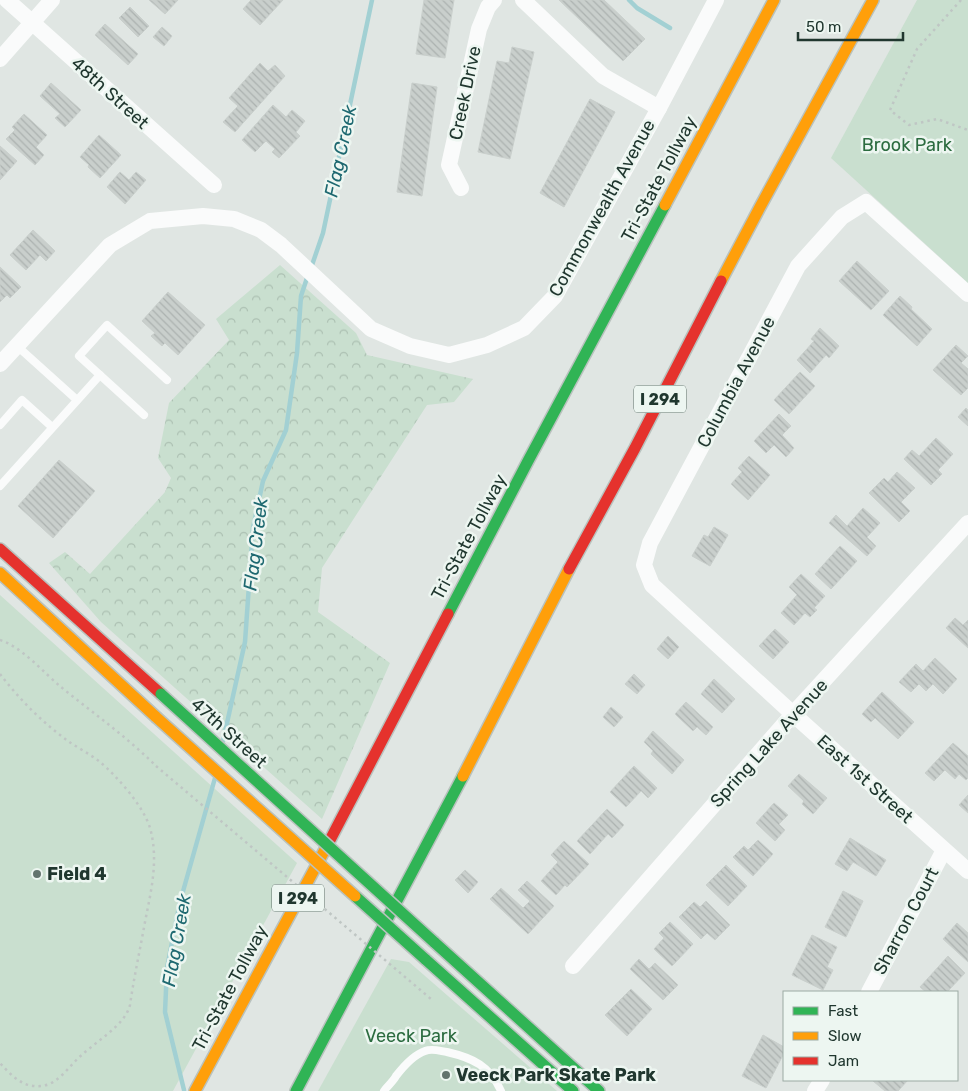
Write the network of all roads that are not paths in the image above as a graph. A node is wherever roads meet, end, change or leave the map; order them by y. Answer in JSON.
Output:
{"nodes":[{"id":1,"x":7,"y":0,"type":"edge"},
{"id":2,"x":52,"y":0,"type":"edge"},
{"id":3,"x":494,"y":0,"type":"edge"},
{"id":4,"x":523,"y":0,"type":"edge"},
{"id":5,"x":716,"y":0,"type":"edge"},
{"id":6,"x":774,"y":0,"type":"edge"},
{"id":7,"x":873,"y":0,"type":"edge"},
{"id":8,"x":32,"y":23,"type":"junction"},
{"id":9,"x":0,"y":59,"type":"edge"},
{"id":10,"x":659,"y":108,"type":"junction"},
{"id":11,"x":214,"y":185,"type":"dead end"},
{"id":12,"x":461,"y":188,"type":"dead end"},
{"id":13,"x":968,"y":294,"type":"edge"},
{"id":14,"x":17,"y":346,"type":"junction"},
{"id":15,"x":0,"y":364,"type":"edge"},
{"id":16,"x":100,"y":375,"type":"junction"},
{"id":17,"x":167,"y":380,"type":"dead end"},
{"id":18,"x":77,"y":400,"type":"junction"},
{"id":19,"x":144,"y":415,"type":"dead end"},
{"id":20,"x":0,"y":424,"type":"edge"},
{"id":21,"x":52,"y":427,"type":"junction"},
{"id":22,"x":0,"y":486,"type":"edge"},
{"id":23,"x":968,"y":523,"type":"edge"},
{"id":24,"x":0,"y":549,"type":"edge"},
{"id":25,"x":0,"y":573,"type":"edge"},
{"id":26,"x":652,"y":585,"type":"joint"},
{"id":27,"x":793,"y":714,"type":"junction"},
{"id":28,"x":944,"y":850,"type":"junction"},
{"id":29,"x":968,"y":871,"type":"edge"},
{"id":30,"x":574,"y":966,"type":"dead end"},
{"id":31,"x":870,"y":991,"type":"edge"},
{"id":32,"x":195,"y":1091,"type":"edge"},
{"id":33,"x":296,"y":1091,"type":"edge"},
{"id":34,"x":384,"y":1091,"type":"edge"},
{"id":35,"x":501,"y":1091,"type":"edge"},
{"id":36,"x":573,"y":1091,"type":"edge"},
{"id":37,"x":599,"y":1091,"type":"edge"}],
"edges":[{"from":1,"to":8,"type":"street","name":"48th Street"},
{"from":2,"to":8,"type":"street"},
{"from":3,"to":12,"type":"street","name":"Creek Drive"},
{"from":4,"to":10,"type":"street"},
{"from":5,"to":10,"type":"street","name":"Commonwealth Avenue"},
{"from":6,"to":32,"type":"main road","name":"Tri-State Tollway","number":"I 294"},
{"from":7,"to":33,"type":"main road","number":"I 294"},
{"from":8,"to":9,"type":"street"},
{"from":8,"to":11,"type":"street","name":"48th Street"},
{"from":10,"to":14,"type":"street","name":"Commonwealth Avenue"},
{"from":13,"to":26,"type":"street","name":"Columbia Avenue"},
{"from":14,"to":15,"type":"street","name":"Commonwealth Avenue"},
{"from":14,"to":18,"type":"lane"},
{"from":16,"to":17,"type":"lane"},
{"from":16,"to":18,"type":"lane"},
{"from":16,"to":19,"type":"lane"},
{"from":18,"to":21,"type":"lane"},
{"from":20,"to":21,"type":"lane"},
{"from":21,"to":22,"type":"lane"},
{"from":23,"to":27,"type":"street","name":"Spring Lake Avenue"},
{"from":24,"to":37,"type":"main road","name":"47th Street","bridge":true},
{"from":25,"to":36,"type":"main road","name":"47th Street","bridge":true},
{"from":26,"to":27,"type":"street","name":"East 1st Street"},
{"from":27,"to":28,"type":"street","name":"East 1st Street"},
{"from":27,"to":30,"type":"street","name":"Spring Lake Avenue"},
{"from":28,"to":29,"type":"street","name":"East 1st Street"},
{"from":28,"to":31,"type":"street","name":"Sharron Court"},
{"from":34,"to":35,"type":"lane"}]}
